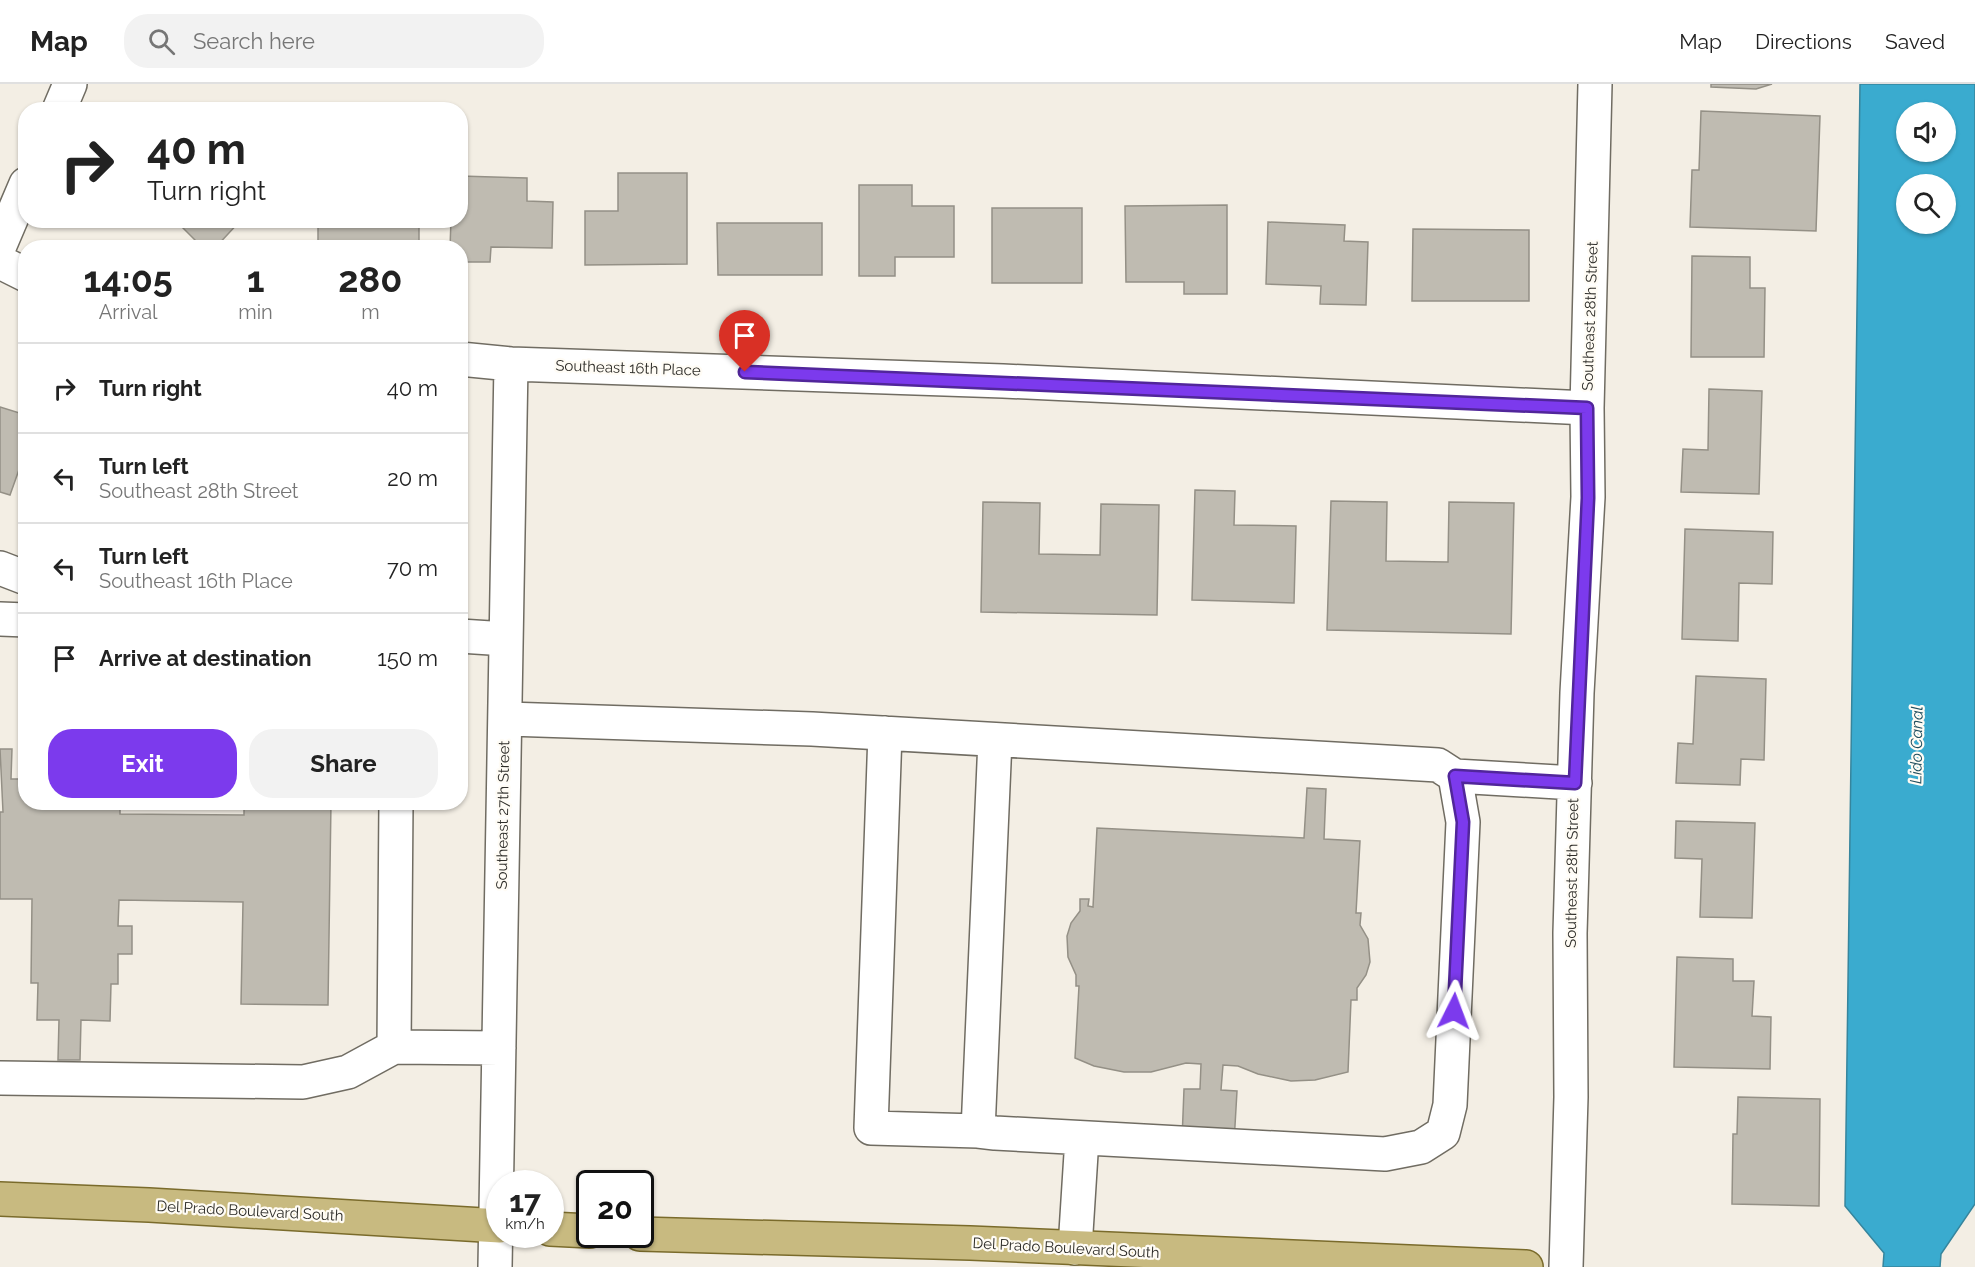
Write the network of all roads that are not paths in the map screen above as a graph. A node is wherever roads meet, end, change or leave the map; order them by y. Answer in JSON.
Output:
{"nodes":[{"id":1,"x":70,"y":84,"type":"edge"},
{"id":2,"x":1595,"y":84,"type":"edge"},
{"id":3,"x":62,"y":102,"type":"edge"},
{"id":4,"x":18,"y":203,"type":"edge"},
{"id":5,"x":0,"y":245,"type":"edge"},
{"id":6,"x":0,"y":262,"type":"edge"},
{"id":7,"x":18,"y":271,"type":"edge"},
{"id":8,"x":468,"y":360,"type":"edge"},
{"id":9,"x":511,"y":364,"type":"junction"},
{"id":10,"x":1587,"y":408,"type":"junction"},
{"id":11,"x":0,"y":568,"type":"edge"},
{"id":12,"x":18,"y":575,"type":"edge"},
{"id":13,"x":0,"y":619,"type":"edge"},
{"id":14,"x":18,"y":620,"type":"edge"},
{"id":15,"x":468,"y":637,"type":"edge"},
{"id":16,"x":506,"y":639,"type":"junction"},
{"id":17,"x":505,"y":719,"type":"junction"},
{"id":18,"x":885,"y":733,"type":"junction"},
{"id":19,"x":995,"y":740,"type":"junction"},
{"id":20,"x":1455,"y":776,"type":"junction"},
{"id":21,"x":1575,"y":783,"type":"junction"},
{"id":22,"x":396,"y":810,"type":"edge"},
{"id":23,"x":394,"y":1047,"type":"junction"},
{"id":24,"x":499,"y":1048,"type":"junction"},
{"id":25,"x":0,"y":1078,"type":"edge"},
{"id":26,"x":978,"y":1131,"type":"junction"},
{"id":27,"x":1082,"y":1138,"type":"junction"},
{"id":28,"x":498,"y":1170,"type":"edge"},
{"id":29,"x":0,"y":1199,"type":"edge"},
{"id":30,"x":486,"y":1225,"type":"edge"},
{"id":31,"x":654,"y":1234,"type":"edge"},
{"id":32,"x":496,"y":1248,"type":"edge"},
{"id":33,"x":1075,"y":1248,"type":"junction"},
{"id":34,"x":495,"y":1267,"type":"edge"},
{"id":35,"x":1526,"y":1267,"type":"edge"},
{"id":36,"x":1566,"y":1267,"type":"edge"}],
"edges":[{"from":1,"to":3,"type":"street"},
{"from":2,"to":10,"type":"street","name":"Southeast 28th Street"},
{"from":4,"to":5,"type":"street"},
{"from":6,"to":7,"type":"street"},
{"from":8,"to":9,"type":"street","name":"Southeast 16th Place"},
{"from":9,"to":10,"type":"street","name":"Southeast 16th Place"},
{"from":9,"to":16,"type":"street","name":"Southeast 27th Street"},
{"from":10,"to":21,"type":"street","name":"Southeast 28th Street"},
{"from":11,"to":12,"type":"street"},
{"from":13,"to":14,"type":"street"},
{"from":15,"to":16,"type":"street"},
{"from":16,"to":17,"type":"street","name":"Southeast 27th Street"},
{"from":17,"to":18,"type":"street"},
{"from":17,"to":24,"type":"street","name":"Southeast 27th Street"},
{"from":18,"to":19,"type":"street"},
{"from":18,"to":26,"type":"street"},
{"from":19,"to":20,"type":"street"},
{"from":19,"to":26,"type":"street"},
{"from":20,"to":21,"type":"street"},
{"from":20,"to":27,"type":"street"},
{"from":21,"to":36,"type":"street","name":"Southeast 28th Street"},
{"from":22,"to":23,"type":"street"},
{"from":23,"to":24,"type":"street"},
{"from":23,"to":25,"type":"street"},
{"from":24,"to":28,"type":"street","name":"Southeast 27th Street"},
{"from":26,"to":27,"type":"street"},
{"from":27,"to":33,"type":"street"},
{"from":29,"to":30,"type":"main road","name":"Del Prado Boulevard South"},
{"from":31,"to":33,"type":"main road","name":"Del Prado Boulevard South"},
{"from":32,"to":34,"type":"street","name":"Southeast 27th Street"},
{"from":33,"to":35,"type":"main road","name":"Del Prado Boulevard South"}]}
